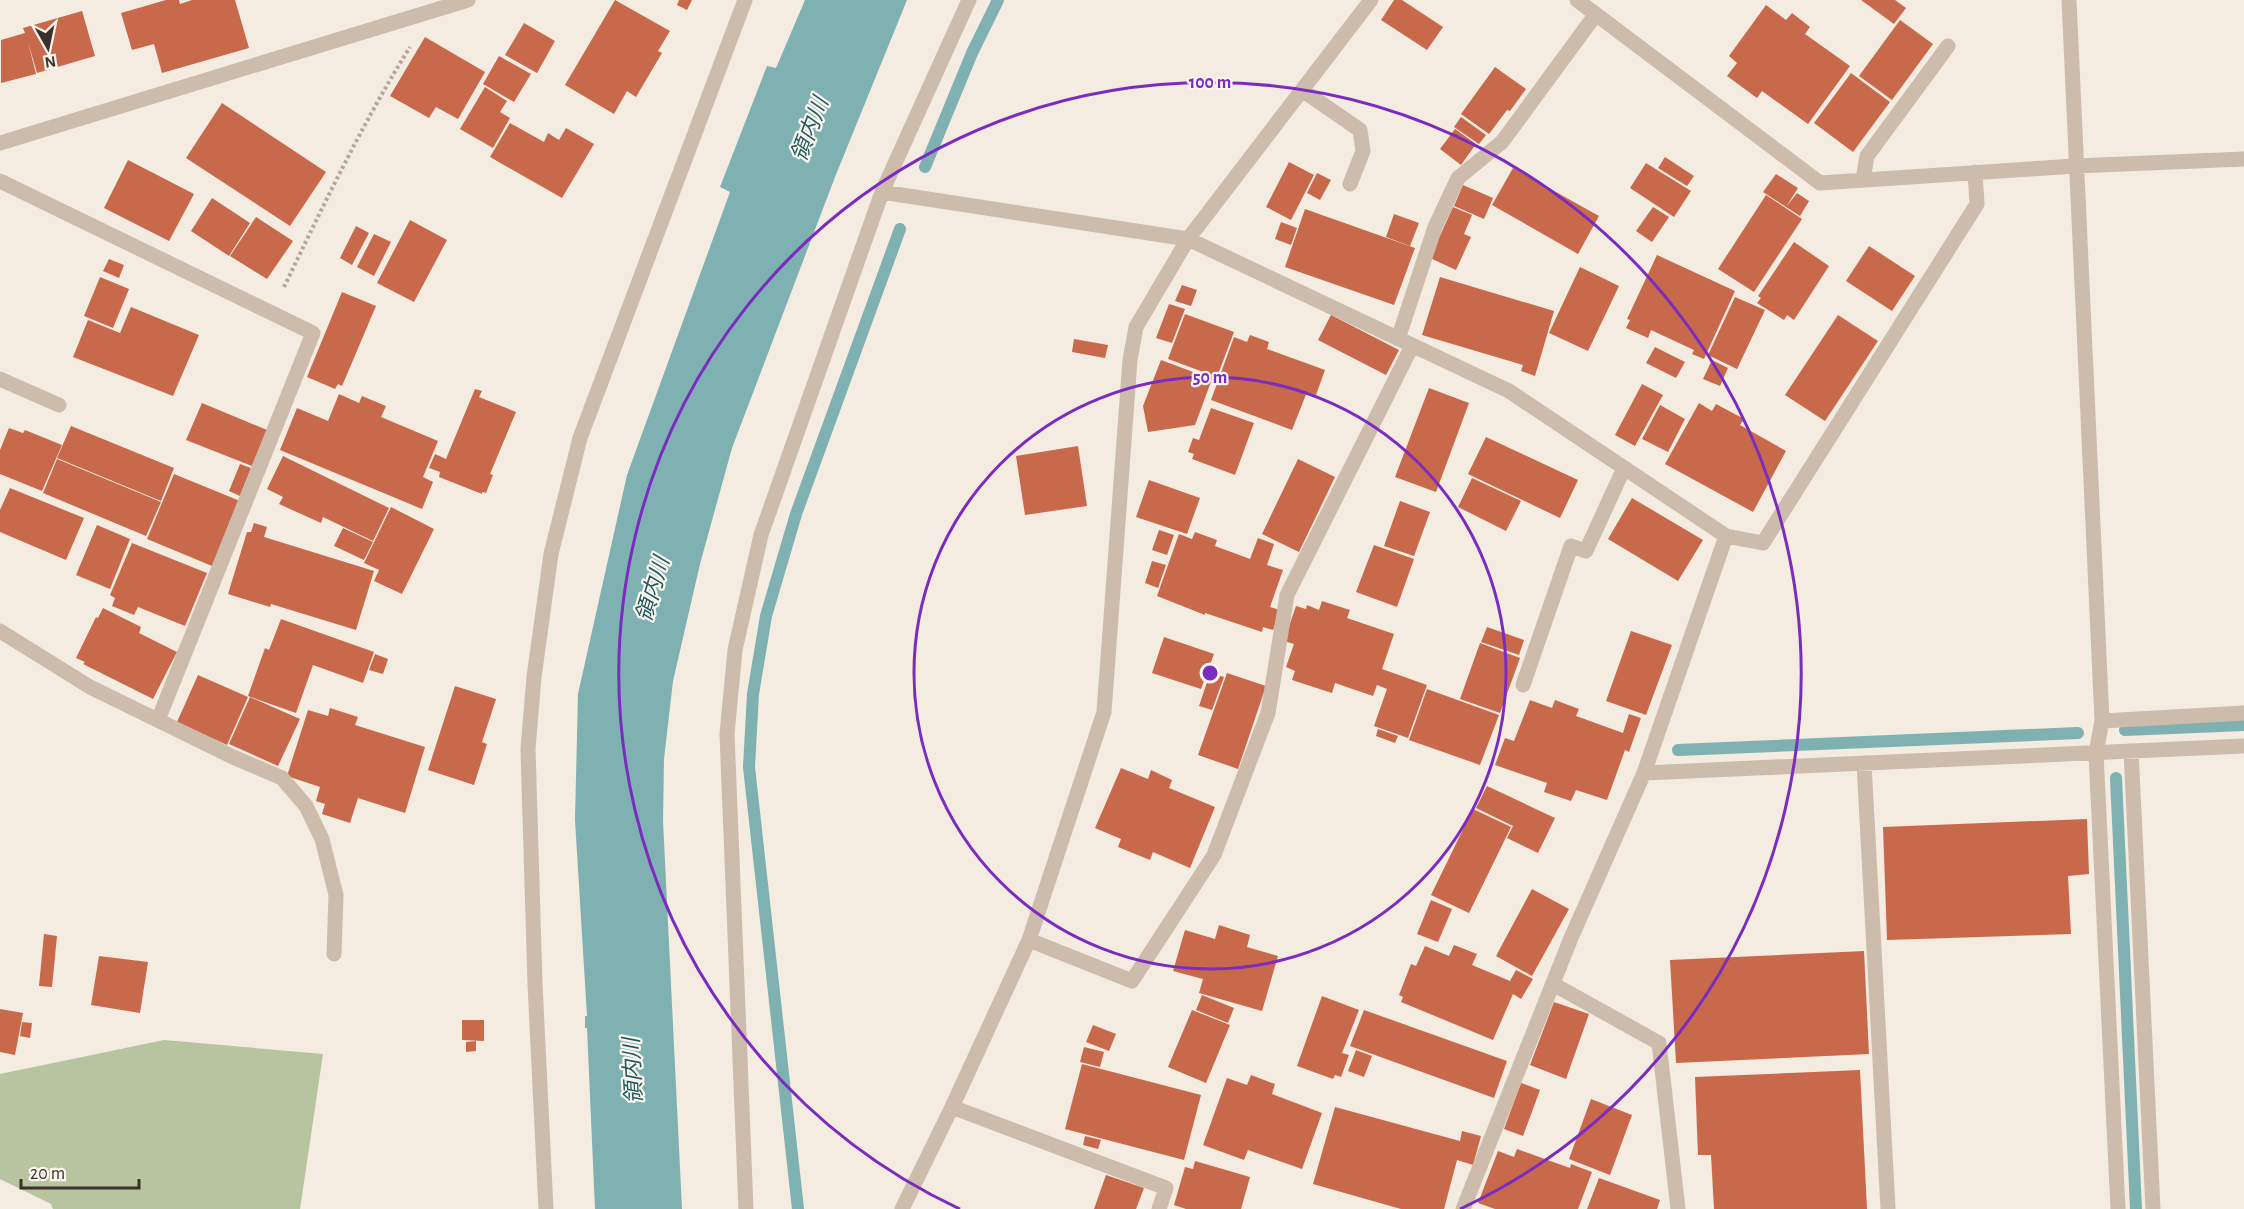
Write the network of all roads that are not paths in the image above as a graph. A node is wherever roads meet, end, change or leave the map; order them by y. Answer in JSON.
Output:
{"nodes":[{"id":1,"x":468,"y":0,"type":"edge"},
{"id":2,"x":745,"y":0,"type":"edge"},
{"id":3,"x":969,"y":0,"type":"edge"},
{"id":4,"x":1371,"y":0,"type":"edge"},
{"id":5,"x":1577,"y":0,"type":"edge"},
{"id":6,"x":2069,"y":0,"type":"edge"},
{"id":7,"x":1596,"y":14,"type":"junction"},
{"id":8,"x":1948,"y":46,"type":"dead end"},
{"id":9,"x":1302,"y":90,"type":"junction"},
{"id":10,"x":0,"y":143,"type":"edge"},
{"id":11,"x":2244,"y":159,"type":"edge"},
{"id":12,"x":2075,"y":166,"type":"junction"},
{"id":13,"x":1975,"y":172,"type":"junction"},
{"id":14,"x":1863,"y":180,"type":"junction"},
{"id":15,"x":0,"y":181,"type":"edge"},
{"id":16,"x":1350,"y":184,"type":"dead end"},
{"id":17,"x":882,"y":192,"type":"junction"},
{"id":18,"x":1188,"y":239,"type":"junction"},
{"id":19,"x":1405,"y":343,"type":"junction"},
{"id":20,"x":0,"y":379,"type":"edge"},
{"id":21,"x":59,"y":405,"type":"dead end"},
{"id":22,"x":1624,"y":468,"type":"junction"},
{"id":23,"x":1726,"y":536,"type":"junction"},
{"id":24,"x":0,"y":631,"type":"edge"},
{"id":25,"x":1523,"y":685,"type":"dead end"},
{"id":26,"x":2244,"y":713,"type":"edge"},
{"id":27,"x":158,"y":720,"type":"junction"},
{"id":28,"x":2102,"y":721,"type":"junction"},
{"id":29,"x":2244,"y":746,"type":"edge"},
{"id":30,"x":2131,"y":751,"type":"junction"},
{"id":31,"x":2096,"y":753,"type":"junction"},
{"id":32,"x":1864,"y":763,"type":"junction"},
{"id":33,"x":1644,"y":773,"type":"junction"},
{"id":34,"x":1029,"y":940,"type":"junction"},
{"id":35,"x":334,"y":954,"type":"dead end"},
{"id":36,"x":1553,"y":984,"type":"junction"},
{"id":37,"x":952,"y":1107,"type":"junction"},
{"id":38,"x":546,"y":1209,"type":"edge"},
{"id":39,"x":746,"y":1209,"type":"edge"},
{"id":40,"x":902,"y":1209,"type":"edge"},
{"id":41,"x":1159,"y":1209,"type":"edge"},
{"id":42,"x":1463,"y":1209,"type":"edge"},
{"id":43,"x":1678,"y":1209,"type":"edge"},
{"id":44,"x":1887,"y":1209,"type":"edge"},
{"id":45,"x":2118,"y":1209,"type":"edge"},
{"id":46,"x":2153,"y":1209,"type":"edge"}],
"edges":[{"from":1,"to":10,"type":"street"},
{"from":2,"to":38,"type":"street"},
{"from":3,"to":17,"type":"street"},
{"from":4,"to":9,"type":"street"},
{"from":5,"to":7,"type":"street"},
{"from":6,"to":12,"type":"street"},
{"from":7,"to":14,"type":"street"},
{"from":7,"to":19,"type":"street"},
{"from":8,"to":14,"type":"street"},
{"from":9,"to":16,"type":"street"},
{"from":9,"to":18,"type":"street"},
{"from":11,"to":12,"type":"street"},
{"from":12,"to":13,"type":"street"},
{"from":12,"to":28,"type":"street"},
{"from":13,"to":14,"type":"street"},
{"from":13,"to":23,"type":"street"},
{"from":15,"to":27,"type":"street"},
{"from":17,"to":18,"type":"street"},
{"from":17,"to":39,"type":"street"},
{"from":18,"to":19,"type":"street"},
{"from":18,"to":34,"type":"street"},
{"from":19,"to":22,"type":"street"},
{"from":19,"to":34,"type":"street"},
{"from":20,"to":21,"type":"street"},
{"from":22,"to":23,"type":"street"},
{"from":22,"to":25,"type":"street"},
{"from":23,"to":33,"type":"street"},
{"from":24,"to":27,"type":"street"},
{"from":26,"to":28,"type":"street"},
{"from":27,"to":35,"type":"street"},
{"from":28,"to":31,"type":"street"},
{"from":29,"to":30,"type":"street"},
{"from":30,"to":31,"type":"street"},
{"from":30,"to":46,"type":"street"},
{"from":31,"to":32,"type":"street"},
{"from":31,"to":45,"type":"street"},
{"from":32,"to":33,"type":"street"},
{"from":32,"to":44,"type":"street"},
{"from":33,"to":36,"type":"street"},
{"from":34,"to":37,"type":"street"},
{"from":36,"to":42,"type":"street"},
{"from":36,"to":43,"type":"street"},
{"from":37,"to":40,"type":"street"},
{"from":37,"to":41,"type":"street"}]}
